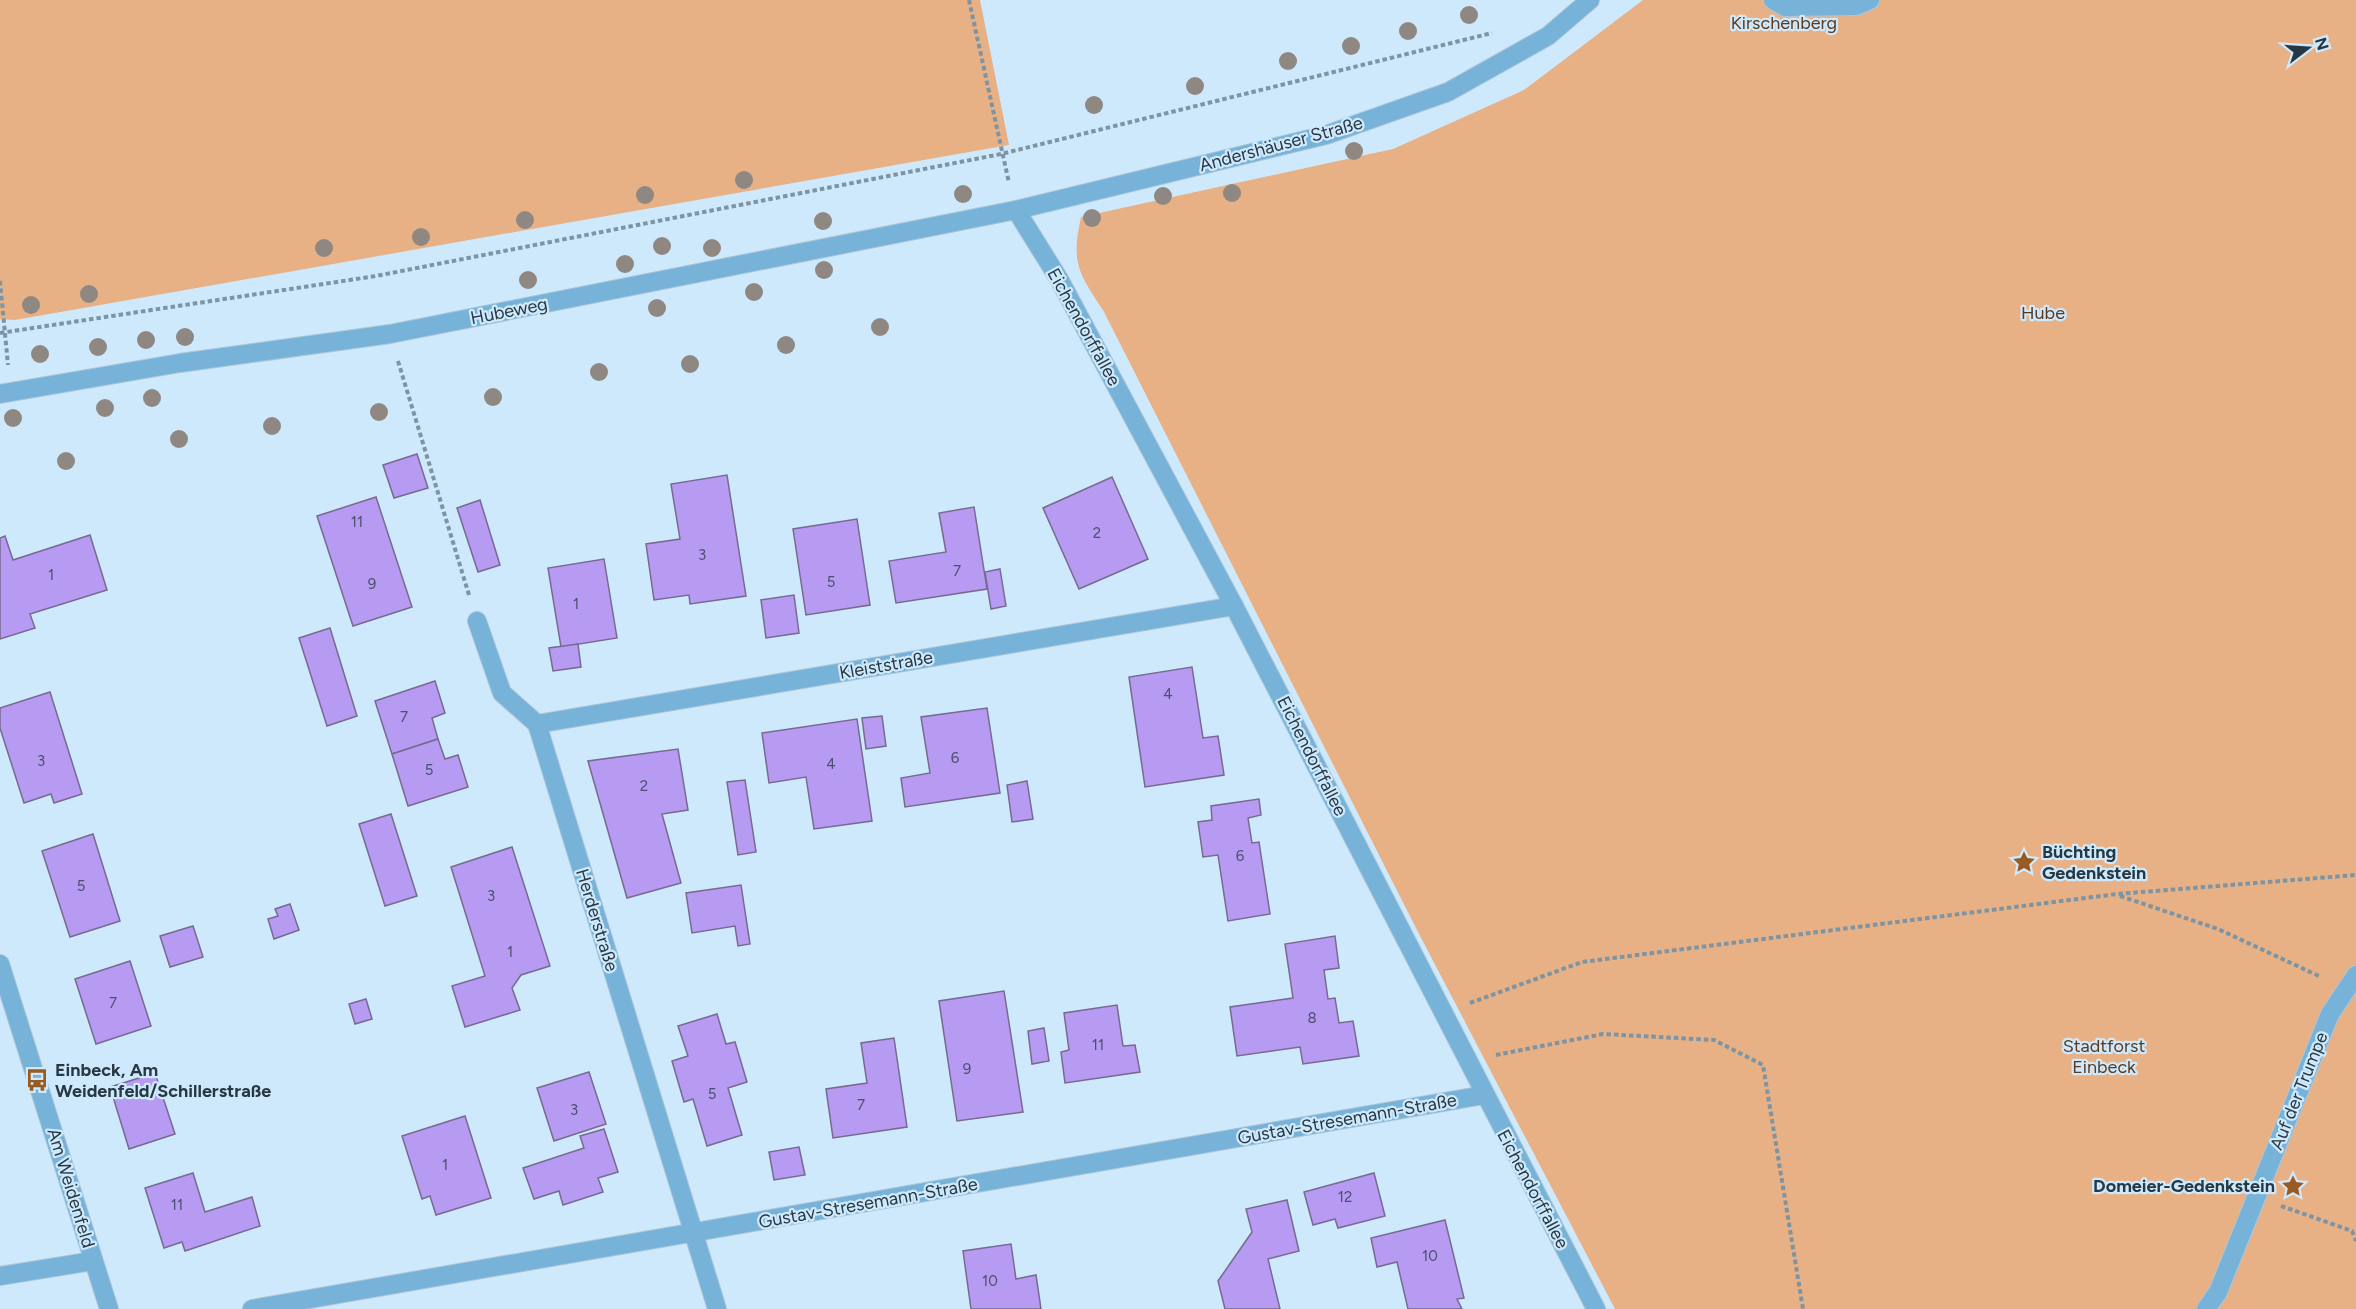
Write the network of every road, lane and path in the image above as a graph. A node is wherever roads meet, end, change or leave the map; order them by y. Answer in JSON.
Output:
{"nodes":[{"id":1,"x":969,"y":0,"type":"edge"},
{"id":2,"x":1590,"y":0,"type":"edge"},
{"id":3,"x":1773,"y":0,"type":"edge"},
{"id":4,"x":1870,"y":0,"type":"edge"},
{"id":5,"x":1502,"y":30,"type":"dead end"},
{"id":6,"x":1001,"y":154,"type":"junction"},
{"id":7,"x":1016,"y":210,"type":"junction"},
{"id":8,"x":0,"y":281,"type":"edge"},
{"id":9,"x":3,"y":333,"type":"edge"},
{"id":10,"x":390,"y":334,"type":"junction"},
{"id":11,"x":6,"y":393,"type":"edge"},
{"id":12,"x":1234,"y":606,"type":"junction"},
{"id":13,"x":477,"y":621,"type":"joint"},
{"id":14,"x":537,"y":724,"type":"junction"},
{"id":15,"x":2356,"y":874,"type":"edge"},
{"id":16,"x":2117,"y":894,"type":"junction"},
{"id":17,"x":0,"y":964,"type":"edge"},
{"id":18,"x":2351,"y":982,"type":"edge"},
{"id":19,"x":1444,"y":1012,"type":"junction"},
{"id":20,"x":1468,"y":1060,"type":"junction"},
{"id":21,"x":1484,"y":1095,"type":"junction"},
{"id":22,"x":2256,"y":1198,"type":"junction"},
{"id":23,"x":694,"y":1234,"type":"junction"},
{"id":24,"x":2356,"y":1241,"type":"edge"},
{"id":25,"x":93,"y":1261,"type":"junction"},
{"id":26,"x":0,"y":1276,"type":"edge"},
{"id":27,"x":109,"y":1309,"type":"edge"},
{"id":28,"x":252,"y":1309,"type":"edge"},
{"id":29,"x":717,"y":1309,"type":"edge"},
{"id":30,"x":1596,"y":1309,"type":"edge"},
{"id":31,"x":1803,"y":1309,"type":"edge"},
{"id":32,"x":2206,"y":1309,"type":"edge"}],
"edges":[{"from":1,"to":6,"type":"path"},
{"from":2,"to":7,"type":"street","name":"Andershäuser Straße"},
{"from":3,"to":4,"type":"street"},
{"from":5,"to":6,"type":"path"},
{"from":6,"to":7,"type":"path"},
{"from":6,"to":9,"type":"path"},
{"from":7,"to":10,"type":"street","name":"Hubeweg"},
{"from":7,"to":12,"type":"street","name":"Eichendorffallee"},
{"from":8,"to":9,"type":"path"},
{"from":9,"to":11,"type":"path"},
{"from":10,"to":11,"type":"street","name":"Hubeweg"},
{"from":10,"to":13,"type":"path"},
{"from":12,"to":14,"type":"street","name":"Kleiststraße"},
{"from":12,"to":19,"type":"street","name":"Eichendorffallee"},
{"from":13,"to":14,"type":"street"},
{"from":14,"to":23,"type":"street","name":"Herderstraße"},
{"from":15,"to":16,"type":"path"},
{"from":16,"to":18,"type":"path"},
{"from":16,"to":19,"type":"path"},
{"from":17,"to":25,"type":"street","name":"Am Weidenfeld"},
{"from":18,"to":22,"type":"street","name":"Auf der Trumpe"},
{"from":19,"to":20,"type":"street","name":"Eichendorffallee"},
{"from":20,"to":21,"type":"street","name":"Eichendorffallee"},
{"from":20,"to":31,"type":"path"},
{"from":21,"to":23,"type":"street","name":"Gustav-Stresemann-Straße"},
{"from":21,"to":30,"type":"street","name":"Eichendorffallee"},
{"from":22,"to":24,"type":"path"},
{"from":22,"to":32,"type":"street","name":"Auf der Trumpe"},
{"from":23,"to":28,"type":"street","name":"Gustav-Stresemann-Straße"},
{"from":23,"to":29,"type":"street","name":"Herderstraße"},
{"from":25,"to":26,"type":"street"},
{"from":25,"to":27,"type":"street","name":"Am Weidenfeld"}]}
